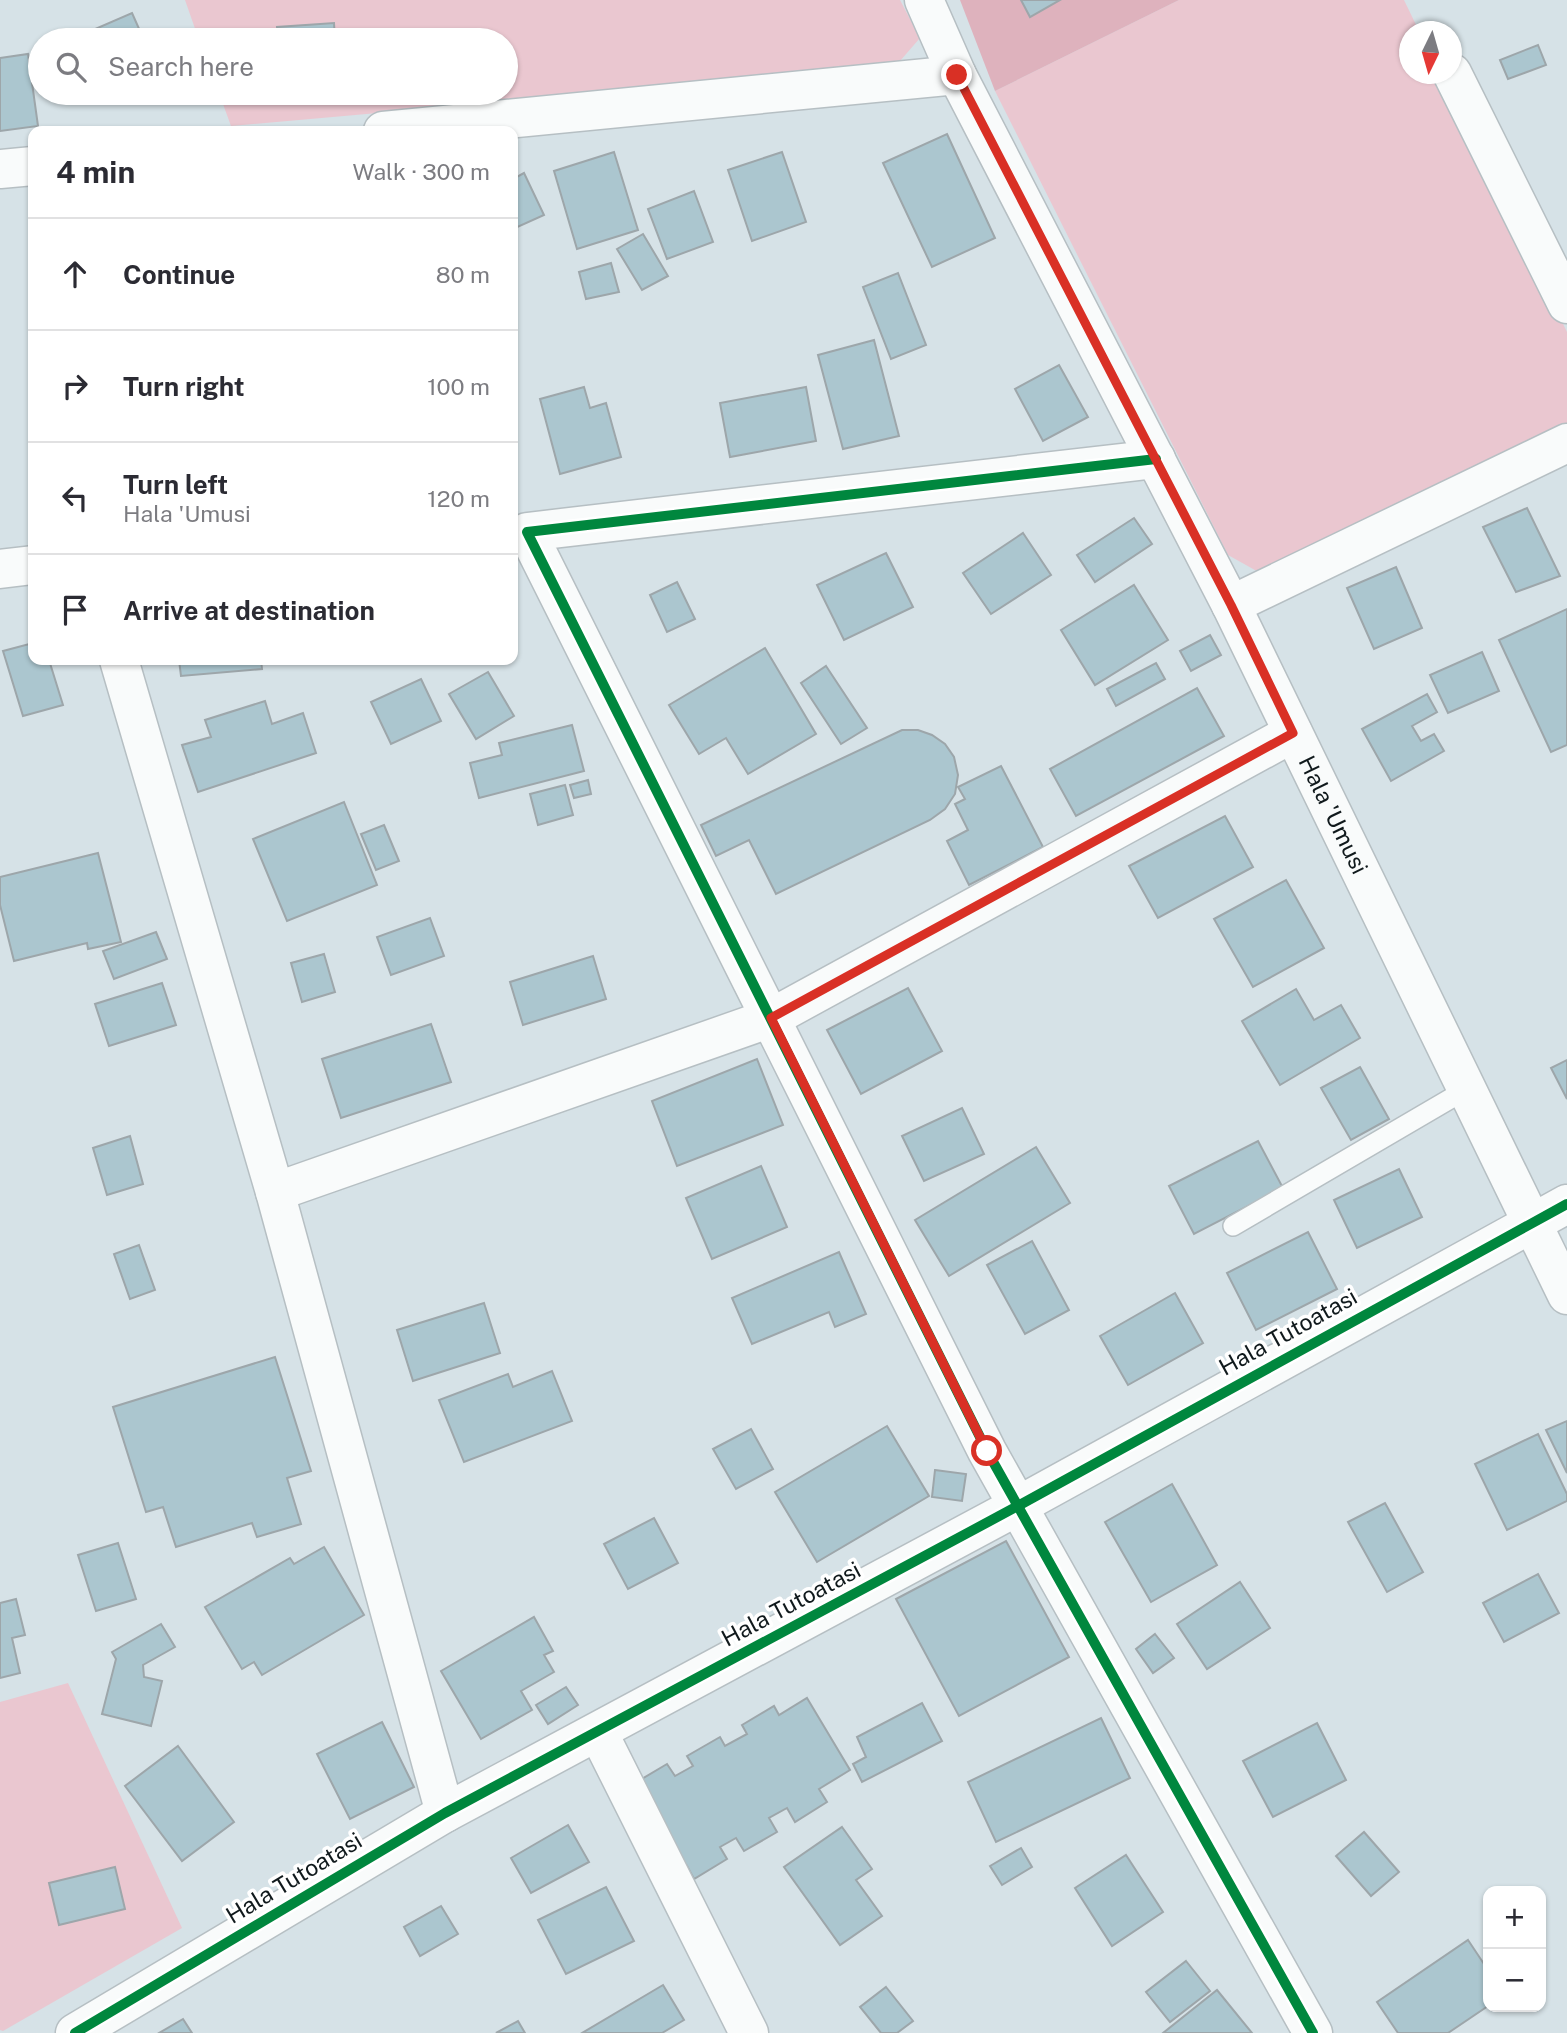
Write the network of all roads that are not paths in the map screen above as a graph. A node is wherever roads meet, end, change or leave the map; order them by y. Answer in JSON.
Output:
{"nodes":[{"id":1,"x":924,"y":0,"type":"edge"},
{"id":2,"x":957,"y":75,"type":"junction"},
{"id":3,"x":1457,"y":84,"type":"edge"},
{"id":4,"x":434,"y":126,"type":"edge"},
{"id":5,"x":28,"y":166,"type":"edge"},
{"id":6,"x":0,"y":169,"type":"edge"},
{"id":7,"x":1567,"y":304,"type":"edge"},
{"id":8,"x":1567,"y":443,"type":"edge"},
{"id":9,"x":1156,"y":459,"type":"junction"},
{"id":10,"x":520,"y":533,"type":"edge"},
{"id":11,"x":28,"y":566,"type":"edge"},
{"id":12,"x":0,"y":569,"type":"edge"},
{"id":13,"x":1231,"y":605,"type":"junction"},
{"id":14,"x":120,"y":665,"type":"edge"},
{"id":15,"x":1293,"y":733,"type":"junction"},
{"id":16,"x":771,"y":1018,"type":"junction"},
{"id":17,"x":1467,"y":1088,"type":"junction"},
{"id":18,"x":275,"y":1192,"type":"junction"},
{"id":19,"x":1567,"y":1204,"type":"edge"},
{"id":20,"x":1531,"y":1221,"type":"junction"},
{"id":21,"x":1233,"y":1226,"type":"dead end"},
{"id":22,"x":1567,"y":1295,"type":"edge"},
{"id":23,"x":1016,"y":1507,"type":"junction"},
{"id":24,"x":598,"y":1732,"type":"junction"},
{"id":25,"x":445,"y":1813,"type":"junction"},
{"id":26,"x":75,"y":2033,"type":"edge"},
{"id":27,"x":749,"y":2033,"type":"edge"},
{"id":28,"x":1313,"y":2033,"type":"edge"}],
"edges":[{"from":1,"to":2,"type":"street","name":"Hala 'Umusi"},
{"from":2,"to":4,"type":"street"},
{"from":2,"to":9,"type":"street","name":"Hala 'Umusi"},
{"from":3,"to":7,"type":"street"},
{"from":5,"to":6,"type":"street"},
{"from":8,"to":13,"type":"street"},
{"from":9,"to":10,"type":"street"},
{"from":9,"to":13,"type":"street","name":"Hala 'Umusi"},
{"from":10,"to":16,"type":"street"},
{"from":11,"to":12,"type":"street"},
{"from":13,"to":15,"type":"street","name":"Hala 'Umusi"},
{"from":14,"to":18,"type":"street"},
{"from":15,"to":16,"type":"street"},
{"from":15,"to":17,"type":"street","name":"Hala 'Umusi"},
{"from":16,"to":18,"type":"street"},
{"from":16,"to":23,"type":"street"},
{"from":17,"to":20,"type":"street","name":"Hala 'Umusi"},
{"from":17,"to":21,"type":"lane"},
{"from":18,"to":25,"type":"street"},
{"from":19,"to":20,"type":"street","name":"Hala Tutoatasi"},
{"from":20,"to":22,"type":"street","name":"Hala 'Umusi"},
{"from":20,"to":23,"type":"street","name":"Hala Tutoatasi"},
{"from":23,"to":24,"type":"street","name":"Hala Tutoatasi"},
{"from":23,"to":28,"type":"street"},
{"from":24,"to":25,"type":"street","name":"Hala Tutoatasi"},
{"from":24,"to":27,"type":"street"},
{"from":25,"to":26,"type":"street","name":"Hala Tutoatasi"}]}
